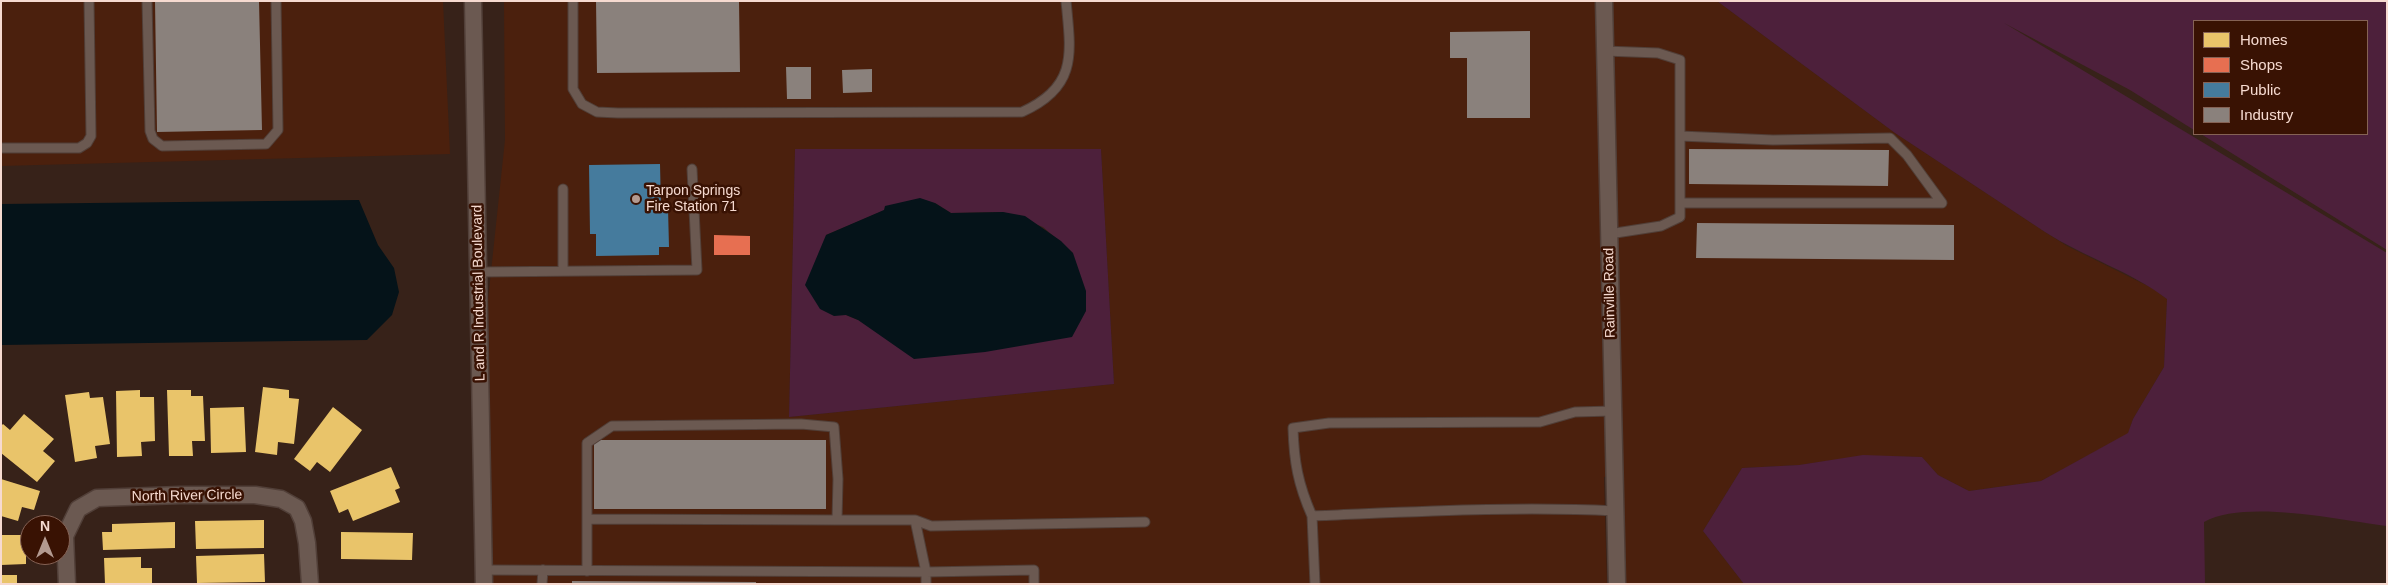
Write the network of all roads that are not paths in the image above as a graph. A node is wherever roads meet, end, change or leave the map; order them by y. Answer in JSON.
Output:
{"nodes":[{"id":1,"x":89,"y":1,"type":"edge"},
{"id":2,"x":147,"y":1,"type":"edge"},
{"id":3,"x":276,"y":1,"type":"edge"},
{"id":4,"x":474,"y":1,"type":"edge"},
{"id":5,"x":573,"y":1,"type":"edge"},
{"id":6,"x":1066,"y":1,"type":"edge"},
{"id":7,"x":1604,"y":1,"type":"edge"},
{"id":8,"x":1605,"y":51,"type":"junction"},
{"id":9,"x":1680,"y":136,"type":"junction"},
{"id":10,"x":1,"y":148,"type":"edge"},
{"id":11,"x":692,"y":169,"type":"dead end"},
{"id":12,"x":563,"y":189,"type":"dead end"},
{"id":13,"x":1680,"y":203,"type":"junction"},
{"id":14,"x":1609,"y":234,"type":"junction"},
{"id":15,"x":478,"y":272,"type":"junction"},
{"id":16,"x":563,"y":272,"type":"junction"},
{"id":17,"x":1612,"y":411,"type":"junction"},
{"id":18,"x":1615,"y":511,"type":"junction"},
{"id":19,"x":1312,"y":516,"type":"junction"},
{"id":20,"x":587,"y":519,"type":"junction"},
{"id":21,"x":838,"y":520,"type":"junction"},
{"id":22,"x":916,"y":520,"type":"junction"},
{"id":23,"x":1145,"y":522,"type":"dead end"},
{"id":24,"x":543,"y":570,"type":"junction"},
{"id":25,"x":587,"y":571,"type":"junction"},
{"id":26,"x":926,"y":572,"type":"junction"},
{"id":27,"x":484,"y":577,"type":"edge"},
{"id":28,"x":67,"y":584,"type":"edge"},
{"id":29,"x":310,"y":584,"type":"edge"},
{"id":30,"x":542,"y":584,"type":"edge"},
{"id":31,"x":926,"y":584,"type":"edge"},
{"id":32,"x":1034,"y":584,"type":"edge"},
{"id":33,"x":1315,"y":584,"type":"edge"},
{"id":34,"x":1617,"y":584,"type":"edge"}],
"edges":[{"from":1,"to":10,"type":"lane"},
{"from":2,"to":3,"type":"lane"},
{"from":4,"to":15,"type":"street","name":"L and R Industrial Boulevard"},
{"from":5,"to":6,"type":"lane"},
{"from":7,"to":8,"type":"street","name":"Rainville Road"},
{"from":8,"to":9,"type":"lane"},
{"from":8,"to":14,"type":"street","name":"Rainville Road"},
{"from":9,"to":13,"type":"lane"},
{"from":9,"to":13,"type":"lane"},
{"from":11,"to":16,"type":"lane"},
{"from":12,"to":16,"type":"lane"},
{"from":13,"to":14,"type":"lane"},
{"from":14,"to":17,"type":"street","name":"Rainville Road"},
{"from":15,"to":16,"type":"lane"},
{"from":15,"to":27,"type":"street","name":"L and R Industrial Boulevard"},
{"from":17,"to":18,"type":"street","name":"Rainville Road"},
{"from":17,"to":19,"type":"lane"},
{"from":18,"to":19,"type":"lane"},
{"from":18,"to":34,"type":"street","name":"Rainville Road"},
{"from":19,"to":33,"type":"lane"},
{"from":20,"to":21,"type":"lane"},
{"from":20,"to":21,"type":"lane"},
{"from":20,"to":25,"type":"lane"},
{"from":21,"to":22,"type":"lane"},
{"from":22,"to":23,"type":"lane"},
{"from":22,"to":26,"type":"lane"},
{"from":24,"to":25,"type":"lane"},
{"from":24,"to":27,"type":"lane"},
{"from":24,"to":30,"type":"lane"},
{"from":25,"to":26,"type":"lane"},
{"from":26,"to":31,"type":"lane"},
{"from":26,"to":32,"type":"lane"},
{"from":28,"to":29,"type":"street","name":"North River Circle"}]}
